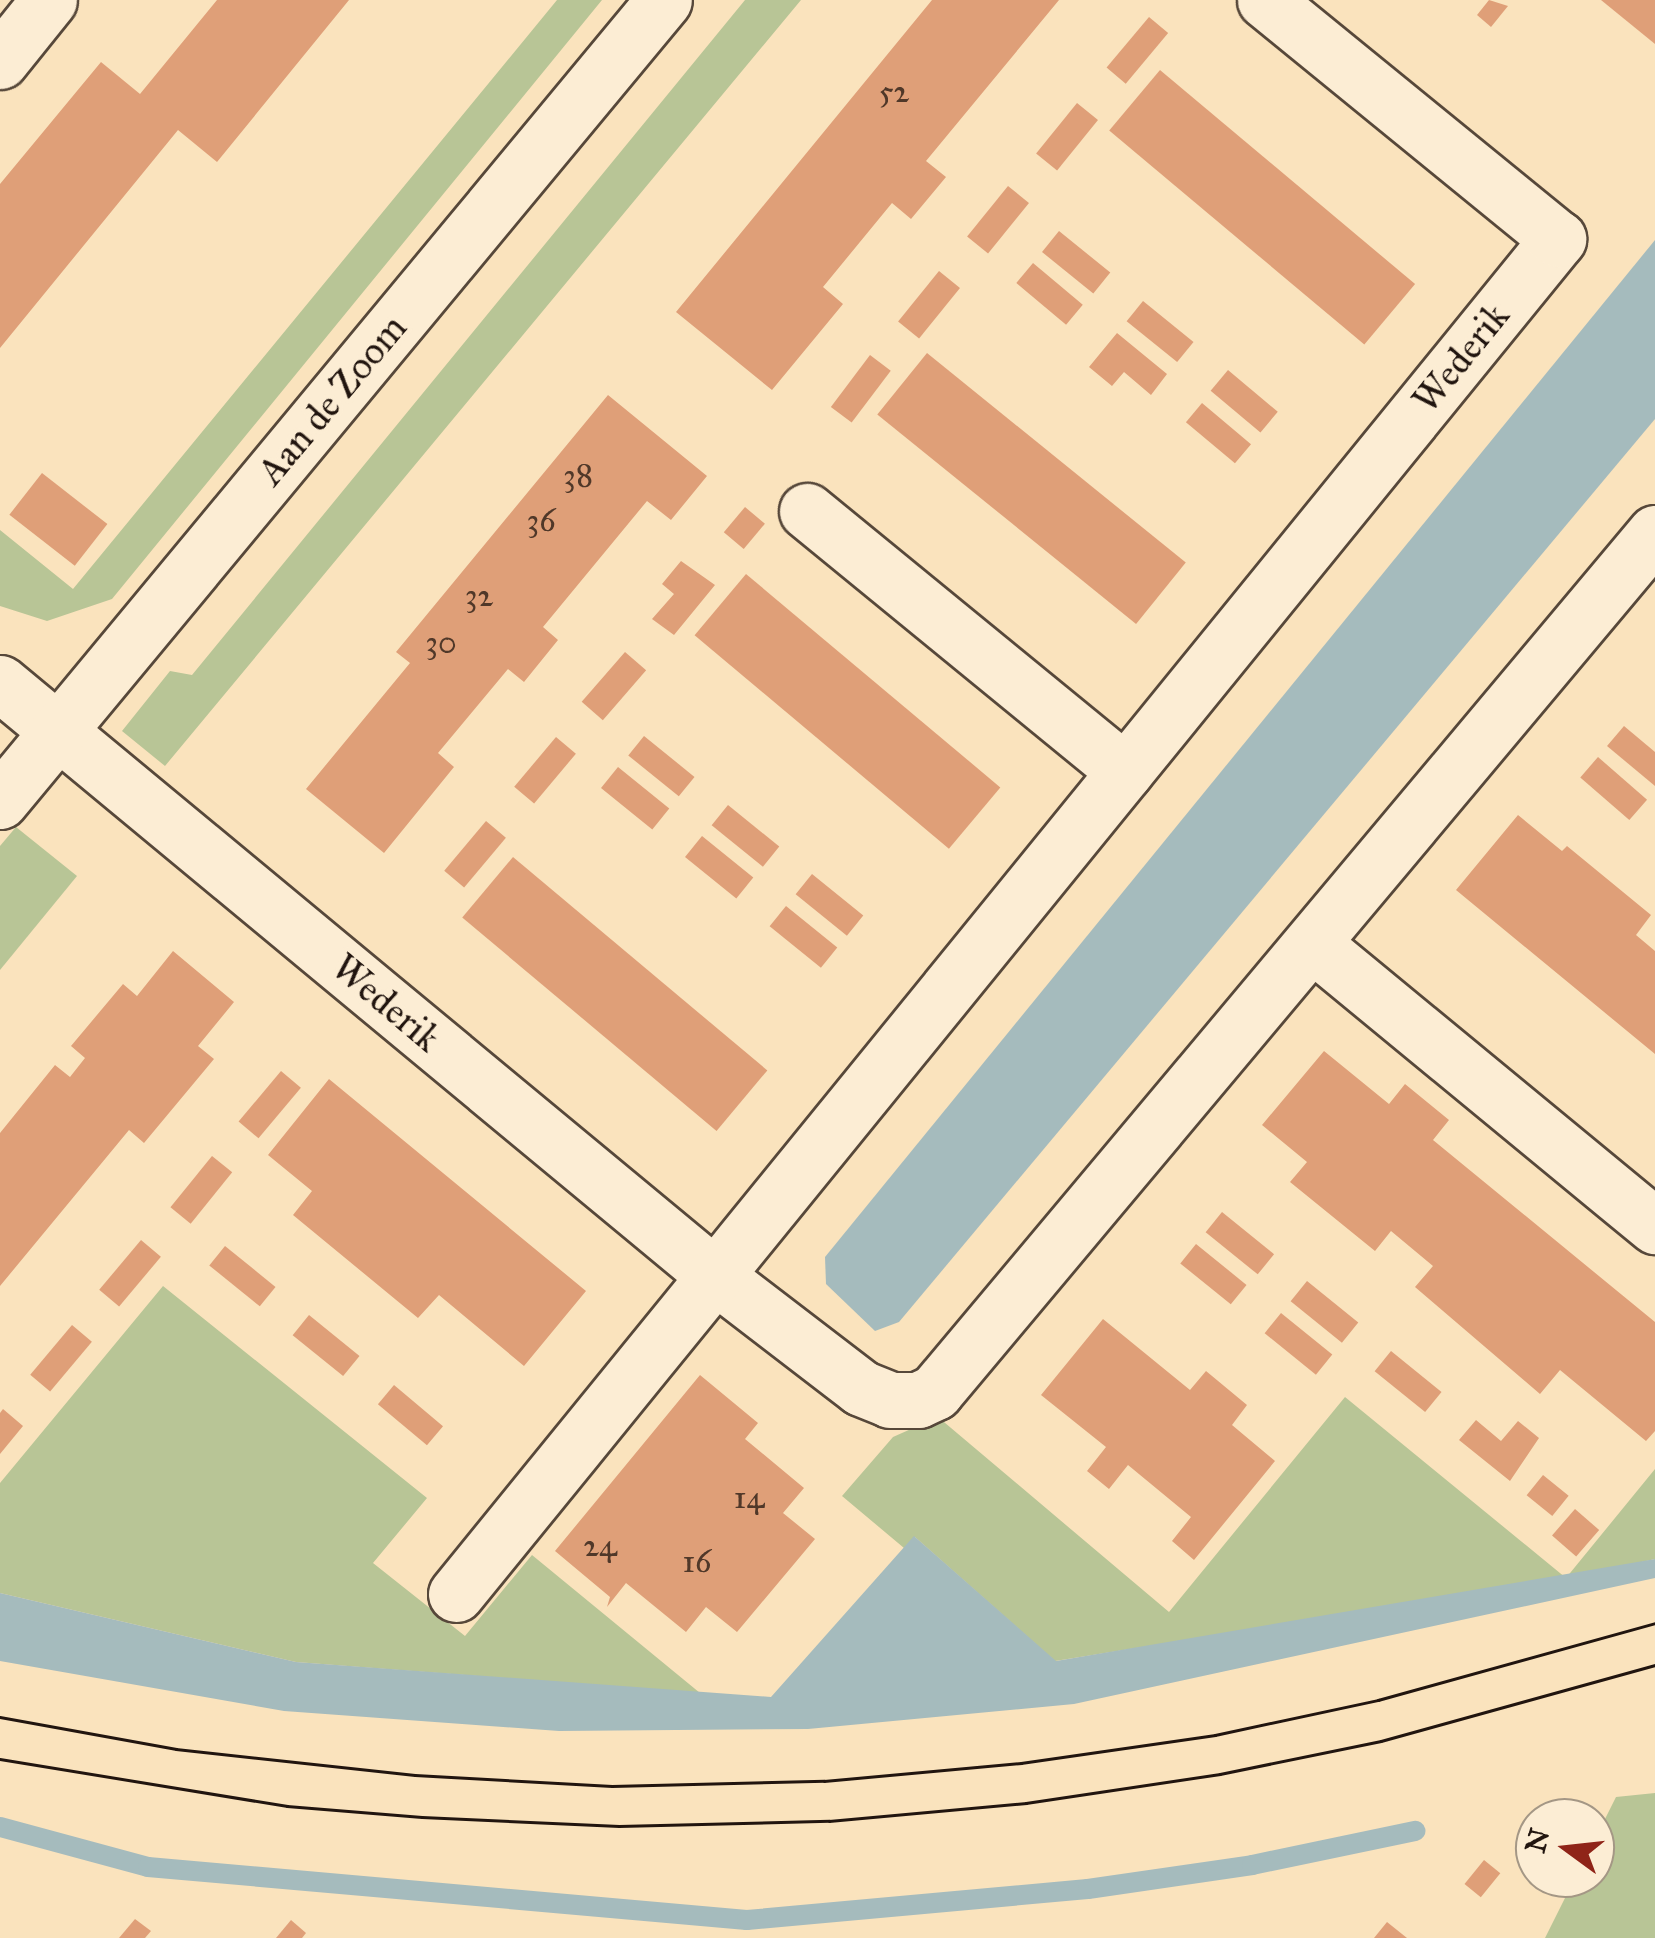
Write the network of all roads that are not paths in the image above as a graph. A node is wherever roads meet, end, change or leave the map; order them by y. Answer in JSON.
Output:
{"nodes":[{"id":1,"x":49,"y":0,"type":"edge"},
{"id":2,"x":664,"y":0,"type":"edge"},
{"id":3,"x":1265,"y":0,"type":"edge"},
{"id":4,"x":0,"y":61,"type":"edge"},
{"id":5,"x":807,"y":511,"type":"dead end"},
{"id":6,"x":1655,"y":533,"type":"edge"},
{"id":7,"x":0,"y":682,"type":"edge"},
{"id":8,"x":58,"y":731,"type":"junction"},
{"id":9,"x":1125,"y":771,"type":"junction"},
{"id":10,"x":0,"y":801,"type":"edge"},
{"id":11,"x":1314,"y":945,"type":"junction"},
{"id":12,"x":1655,"y":1226,"type":"edge"},
{"id":13,"x":714,"y":1275,"type":"junction"},
{"id":14,"x":456,"y":1594,"type":"dead end"}],
"edges":[{"from":1,"to":4,"type":"street"},
{"from":2,"to":8,"type":"street","name":"Aan de Zoom"},
{"from":3,"to":9,"type":"street","name":"Wederik"},
{"from":5,"to":9,"type":"street"},
{"from":6,"to":11,"type":"street","name":"Wederik"},
{"from":7,"to":8,"type":"street","name":"Wederik"},
{"from":8,"to":10,"type":"street","name":"Aan de Zoom"},
{"from":8,"to":13,"type":"street","name":"Wederik"},
{"from":9,"to":13,"type":"street","name":"Wederik"},
{"from":11,"to":12,"type":"street"},
{"from":11,"to":13,"type":"street","name":"Wederik"},
{"from":13,"to":14,"type":"street","name":"Wederik"}]}
